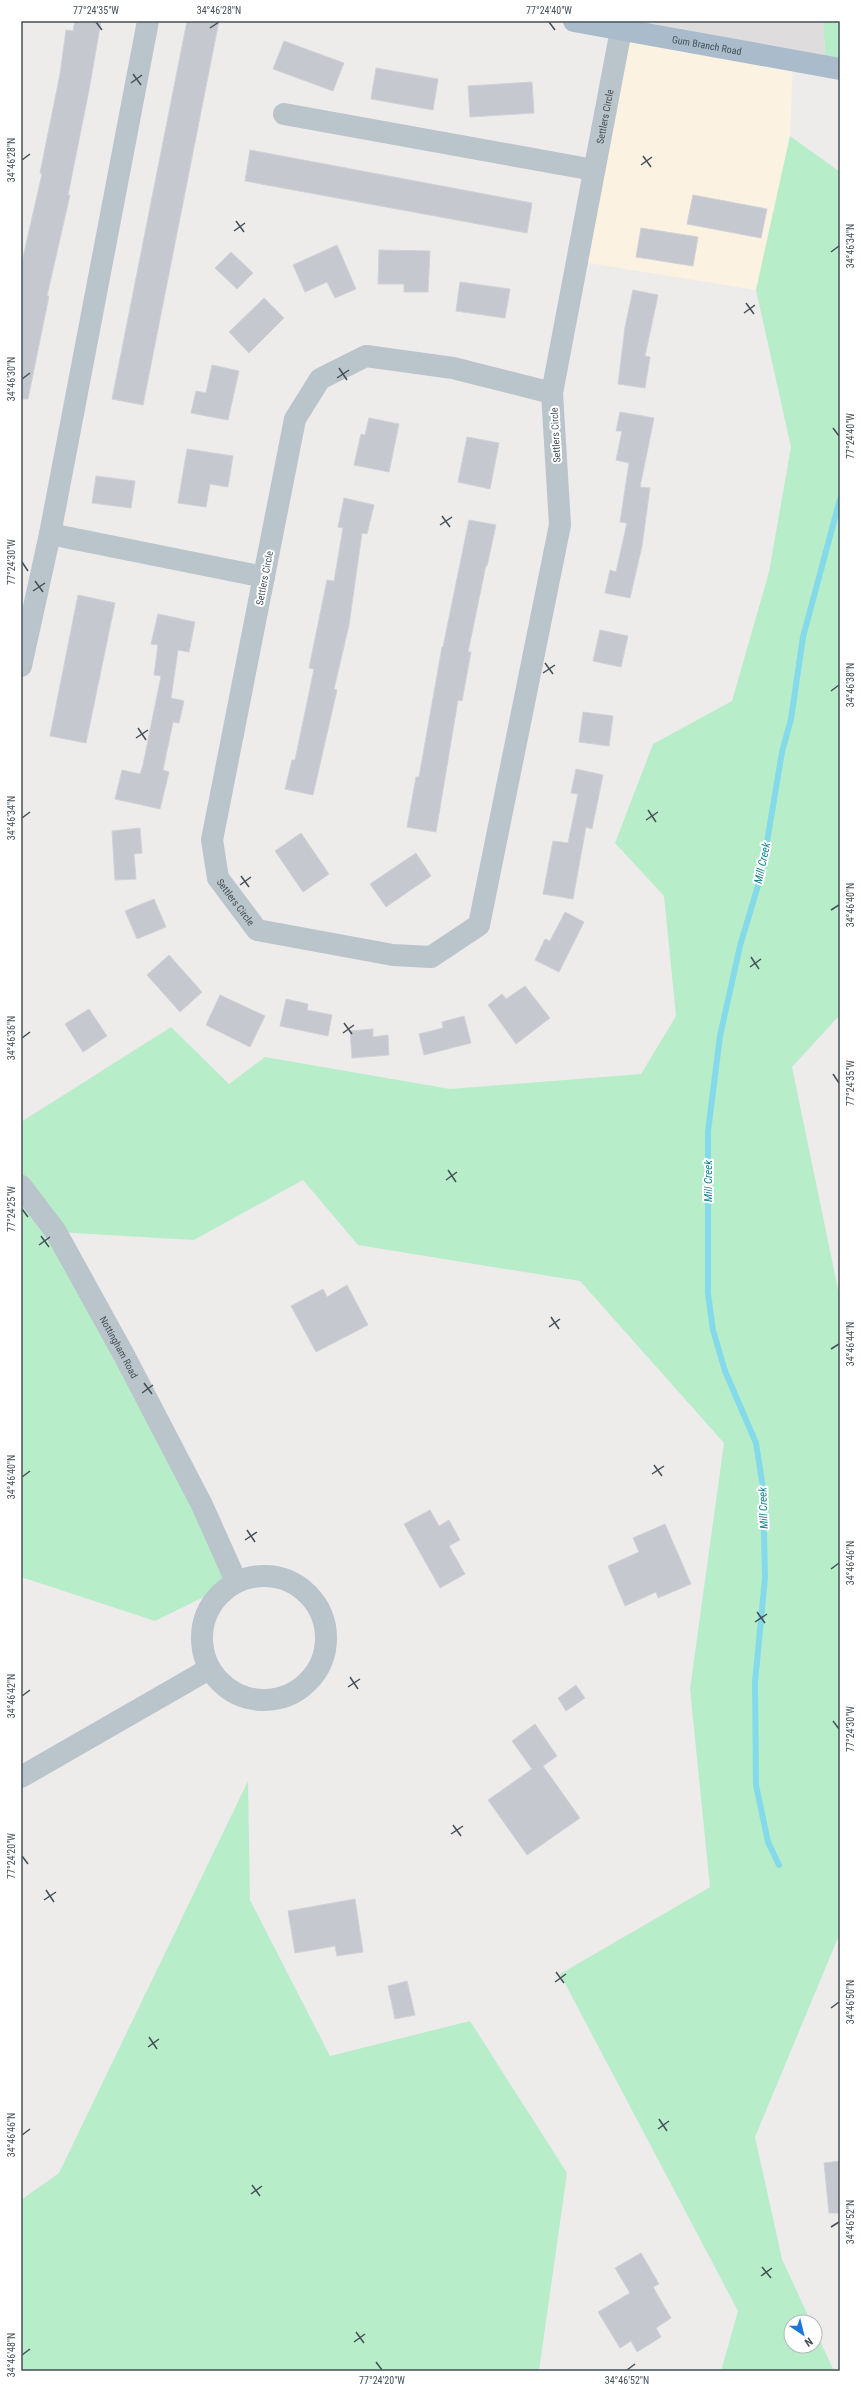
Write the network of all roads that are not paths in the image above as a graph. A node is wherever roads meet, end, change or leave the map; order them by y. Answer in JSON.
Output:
{"nodes":[{"id":1,"x":148,"y":21,"type":"edge"},
{"id":2,"x":574,"y":21,"type":"edge"},
{"id":3,"x":621,"y":30,"type":"junction"},
{"id":4,"x":840,"y":69,"type":"edge"},
{"id":5,"x":284,"y":114,"type":"dead end"},
{"id":6,"x":594,"y":170,"type":"junction"},
{"id":7,"x":552,"y":393,"type":"junction"},
{"id":8,"x":50,"y":534,"type":"junction"},
{"id":9,"x":264,"y":577,"type":"junction"},
{"id":10,"x":21,"y":666,"type":"edge"},
{"id":11,"x":21,"y":1186,"type":"edge"},
{"id":12,"x":236,"y":1581,"type":"junction"},
{"id":13,"x":209,"y":1669,"type":"junction"},
{"id":14,"x":21,"y":1777,"type":"edge"}],
"edges":[{"from":1,"to":8,"type":"street"},
{"from":2,"to":3,"type":"main road","name":"Gum Branch Road"},
{"from":3,"to":4,"type":"main road","name":"Gum Branch Road"},
{"from":3,"to":6,"type":"street","name":"Settlers Circle"},
{"from":5,"to":6,"type":"street"},
{"from":6,"to":7,"type":"street","name":"Settlers Circle"},
{"from":7,"to":9,"type":"street","name":"Settlers Circle"},
{"from":7,"to":9,"type":"street","name":"Settlers Circle"},
{"from":8,"to":9,"type":"street"},
{"from":8,"to":10,"type":"street"},
{"from":11,"to":12,"type":"street","name":"Nottingham Road"},
{"from":12,"to":13,"type":"street"},
{"from":12,"to":13,"type":"street"},
{"from":13,"to":14,"type":"street"}]}
